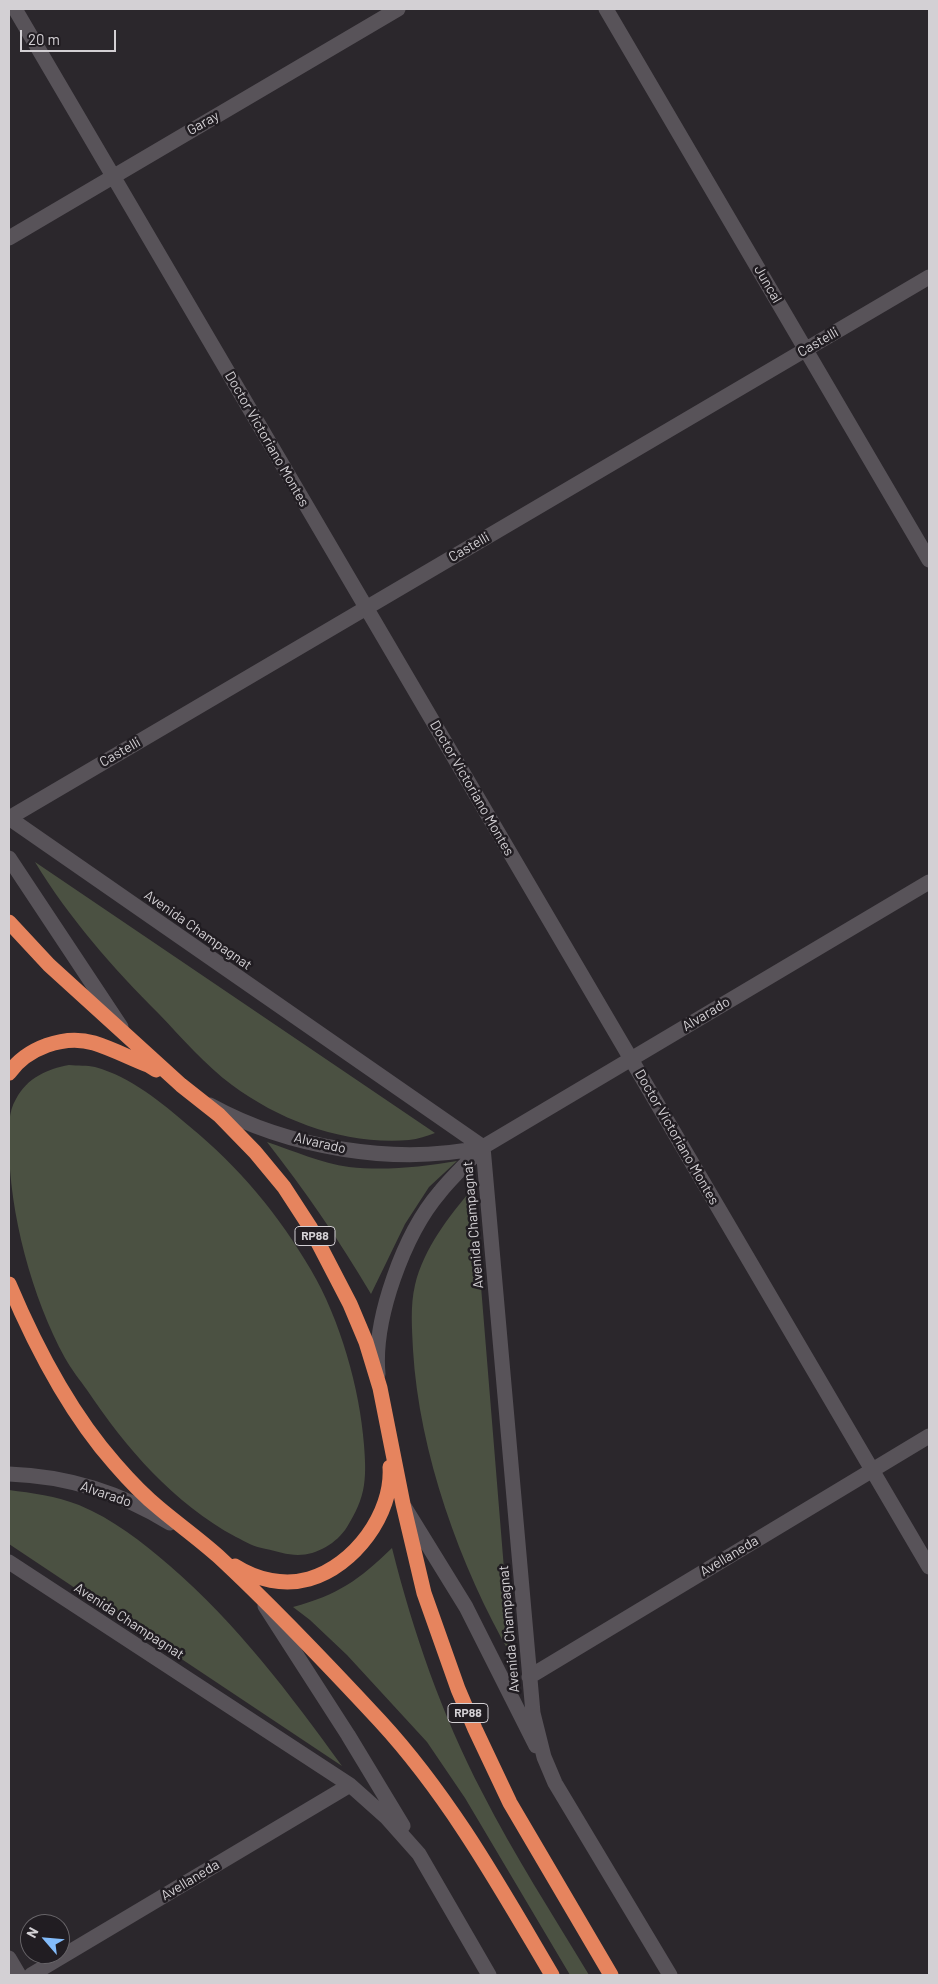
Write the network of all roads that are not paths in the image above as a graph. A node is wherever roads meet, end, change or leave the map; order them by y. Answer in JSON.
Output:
{"nodes":[{"id":1,"x":14,"y":9,"type":"edge"},
{"id":2,"x":398,"y":9,"type":"edge"},
{"id":3,"x":606,"y":9,"type":"edge"},
{"id":4,"x":113,"y":176,"type":"junction"},
{"id":5,"x":9,"y":238,"type":"edge"},
{"id":6,"x":929,"y":277,"type":"edge"},
{"id":7,"x":806,"y":349,"type":"junction"},
{"id":8,"x":929,"y":560,"type":"edge"},
{"id":9,"x":366,"y":608,"type":"junction"},
{"id":10,"x":9,"y":818,"type":"edge"},
{"id":11,"x":9,"y":858,"type":"edge"},
{"id":12,"x":929,"y":882,"type":"edge"},
{"id":13,"x":9,"y":922,"type":"edge"},
{"id":14,"x":125,"y":1035,"type":"junction"},
{"id":15,"x":631,"y":1058,"type":"junction"},
{"id":16,"x":9,"y":1073,"type":"edge"},
{"id":17,"x":181,"y":1085,"type":"junction"},
{"id":18,"x":195,"y":1096,"type":"junction"},
{"id":19,"x":483,"y":1147,"type":"junction"},
{"id":20,"x":9,"y":1284,"type":"edge"},
{"id":21,"x":380,"y":1388,"type":"junction"},
{"id":22,"x":386,"y":1426,"type":"junction"},
{"id":23,"x":929,"y":1436,"type":"edge"},
{"id":24,"x":872,"y":1470,"type":"junction"},
{"id":25,"x":9,"y":1474,"type":"edge"},
{"id":26,"x":402,"y":1504,"type":"junction"},
{"id":27,"x":196,"y":1538,"type":"junction"},
{"id":28,"x":216,"y":1554,"type":"junction"},
{"id":29,"x":9,"y":1562,"type":"edge"},
{"id":30,"x":929,"y":1567,"type":"edge"},
{"id":31,"x":258,"y":1594,"type":"junction"},
{"id":32,"x":529,"y":1677,"type":"junction"},
{"id":33,"x":555,"y":1783,"type":"junction"},
{"id":34,"x":350,"y":1784,"type":"junction"},
{"id":35,"x":419,"y":1854,"type":"junction"},
{"id":36,"x":9,"y":1958,"type":"edge"},
{"id":37,"x":19,"y":1975,"type":"edge"},
{"id":38,"x":31,"y":1975,"type":"edge"},
{"id":39,"x":489,"y":1975,"type":"edge"},
{"id":40,"x":552,"y":1975,"type":"edge"},
{"id":41,"x":610,"y":1975,"type":"edge"},
{"id":42,"x":670,"y":1975,"type":"edge"}],
"edges":[{"from":1,"to":4,"type":"street","name":"Doctor Victoriano Montes"},
{"from":2,"to":4,"type":"street","name":"Garay"},
{"from":3,"to":7,"type":"street","name":"Juncal"},
{"from":4,"to":5,"type":"street","name":"Garay"},
{"from":4,"to":9,"type":"street","name":"Doctor Victoriano Montes"},
{"from":6,"to":7,"type":"street","name":"Castelli"},
{"from":7,"to":8,"type":"street","name":"Juncal"},
{"from":7,"to":9,"type":"street","name":"Castelli"},
{"from":9,"to":10,"type":"street","name":"Castelli"},
{"from":9,"to":15,"type":"street","name":"Doctor Victoriano Montes"},
{"from":10,"to":19,"type":"street","name":"Avenida Champagnat"},
{"from":11,"to":14,"type":"street","name":"Avenida Champagnat"},
{"from":12,"to":15,"type":"street","name":"Alvarado"},
{"from":13,"to":14,"type":"highway","name":"Avenida Champagnat","number":"RP88"},
{"from":14,"to":17,"type":"highway","name":"Avenida Champagnat","number":"RP88"},
{"from":15,"to":19,"type":"street","name":"Alvarado"},
{"from":15,"to":24,"type":"street","name":"Doctor Victoriano Montes"},
{"from":16,"to":17,"type":"highway","number":"RP88"},
{"from":17,"to":18,"type":"highway","name":"Avenida Champagnat","number":"RP88"},
{"from":18,"to":19,"type":"street","name":"Alvarado"},
{"from":18,"to":21,"type":"highway","name":"Avenida Champagnat","number":"RP88"},
{"from":19,"to":21,"type":"street","name":"Alvarado"},
{"from":19,"to":32,"type":"street","name":"Avenida Champagnat"},
{"from":20,"to":27,"type":"highway","name":"Avenida Champagnat","number":"RP88"},
{"from":21,"to":22,"type":"highway","name":"Avenida Champagnat","number":"RP88"},
{"from":22,"to":26,"type":"highway","name":"Avenida Champagnat","number":"RP88"},
{"from":22,"to":28,"type":"highway","number":"RP88"},
{"from":23,"to":24,"type":"street","name":"Avellaneda"},
{"from":24,"to":30,"type":"street","name":"Doctor Victoriano Montes"},
{"from":24,"to":32,"type":"street","name":"Avellaneda"},
{"from":25,"to":27,"type":"street","name":"Alvarado"},
{"from":26,"to":33,"type":"street","name":"Avenida Champagnat"},
{"from":26,"to":41,"type":"highway","name":"Avenida Champagnat","number":"RP88"},
{"from":27,"to":28,"type":"highway","name":"Avenida Champagnat","number":"RP88"},
{"from":28,"to":31,"type":"highway","name":"Avenida Champagnat","number":"RP88"},
{"from":29,"to":34,"type":"street","name":"Avenida Champagnat"},
{"from":31,"to":35,"type":"street","name":"Avenida Champagnat"},
{"from":31,"to":40,"type":"highway","name":"Avenida Champagnat","number":"RP88"},
{"from":32,"to":33,"type":"street","name":"Avenida Champagnat"},
{"from":33,"to":42,"type":"street","name":"Avenida Champagnat"},
{"from":34,"to":35,"type":"street","name":"Avenida Champagnat"},
{"from":34,"to":38,"type":"street","name":"Avellaneda"},
{"from":35,"to":39,"type":"street","name":"Avenida Champagnat"},
{"from":36,"to":37,"type":"street"}]}
